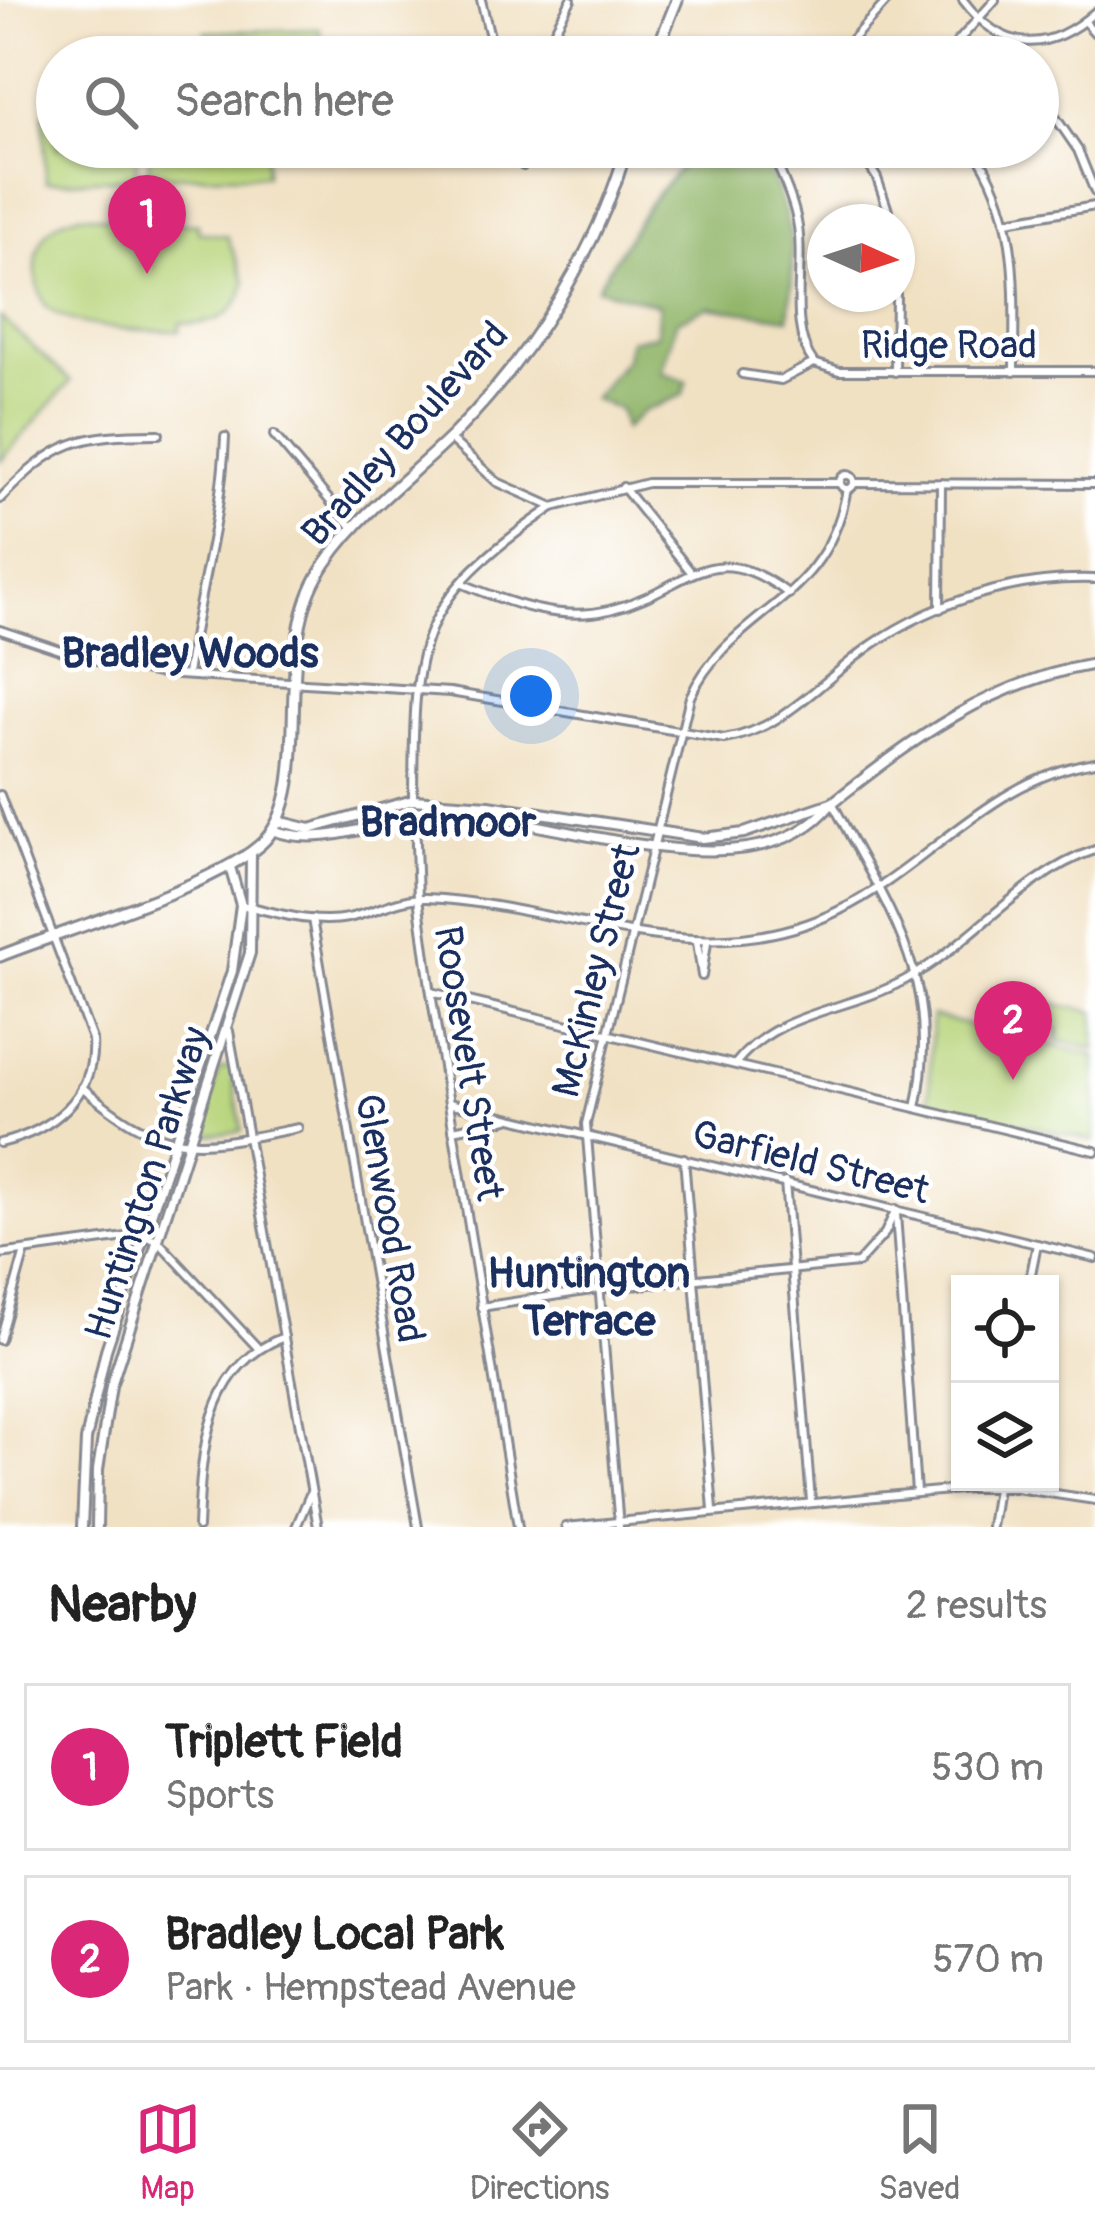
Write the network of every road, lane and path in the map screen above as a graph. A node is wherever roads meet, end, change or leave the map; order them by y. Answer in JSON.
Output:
{"nodes":[{"id":1,"x":481,"y":0,"type":"edge"},
{"id":2,"x":571,"y":0,"type":"edge"},
{"id":3,"x":677,"y":0,"type":"edge"},
{"id":4,"x":888,"y":0,"type":"edge"},
{"id":5,"x":963,"y":0,"type":"edge"},
{"id":6,"x":994,"y":0,"type":"edge"},
{"id":7,"x":1095,"y":11,"type":"edge"},
{"id":8,"x":981,"y":19,"type":"junction"},
{"id":9,"x":1084,"y":21,"type":"junction"},
{"id":10,"x":1095,"y":33,"type":"edge"},
{"id":11,"x":490,"y":36,"type":"edge"},
{"id":12,"x":551,"y":36,"type":"edge"},
{"id":13,"x":662,"y":36,"type":"edge"},
{"id":14,"x":855,"y":36,"type":"edge"},
{"id":15,"x":964,"y":36,"type":"edge"},
{"id":16,"x":1001,"y":36,"type":"edge"},
{"id":17,"x":1059,"y":37,"type":"edge"},
{"id":18,"x":1059,"y":122,"type":"edge"},
{"id":19,"x":621,"y":168,"type":"edge"},
{"id":20,"x":778,"y":168,"type":"edge"},
{"id":21,"x":871,"y":168,"type":"edge"},
{"id":22,"x":985,"y":168,"type":"edge"},
{"id":23,"x":1095,"y":192,"type":"edge"},
{"id":24,"x":886,"y":204,"type":"edge"},
{"id":25,"x":1095,"y":206,"type":"edge"},
{"id":26,"x":1007,"y":221,"type":"junction"},
{"id":27,"x":896,"y":312,"type":"edge"},
{"id":28,"x":814,"y":363,"type":"junction"},
{"id":29,"x":1095,"y":371,"type":"edge"},
{"id":30,"x":896,"y":372,"type":"junction"},
{"id":31,"x":1014,"y":372,"type":"junction"},
{"id":32,"x":742,"y":374,"type":"dead end"},
{"id":33,"x":159,"y":434,"type":"dead end"},
{"id":34,"x":274,"y":435,"type":"dead end"},
{"id":35,"x":225,"y":437,"type":"dead end"},
{"id":36,"x":449,"y":438,"type":"junction"},
{"id":37,"x":941,"y":483,"type":"junction"},
{"id":38,"x":1095,"y":484,"type":"edge"},
{"id":39,"x":847,"y":485,"type":"junction"},
{"id":40,"x":622,"y":487,"type":"junction"},
{"id":41,"x":0,"y":499,"type":"edge"},
{"id":42,"x":554,"y":507,"type":"junction"},
{"id":43,"x":353,"y":529,"type":"junction"},
{"id":44,"x":691,"y":572,"type":"junction"},
{"id":45,"x":1095,"y":579,"type":"edge"},
{"id":46,"x":463,"y":584,"type":"junction"},
{"id":47,"x":790,"y":595,"type":"junction"},
{"id":48,"x":940,"y":609,"type":"junction"},
{"id":49,"x":0,"y":630,"type":"edge"},
{"id":50,"x":1095,"y":664,"type":"edge"},
{"id":51,"x":187,"y":675,"type":"junction"},
{"id":52,"x":291,"y":678,"type":"junction"},
{"id":53,"x":415,"y":688,"type":"junction"},
{"id":54,"x":680,"y":735,"type":"junction"},
{"id":55,"x":1095,"y":762,"type":"edge"},
{"id":56,"x":0,"y":795,"type":"edge"},
{"id":57,"x":832,"y":802,"type":"junction"},
{"id":58,"x":413,"y":803,"type":"junction"},
{"id":59,"x":415,"y":818,"type":"junction"},
{"id":60,"x":275,"y":825,"type":"junction"},
{"id":61,"x":14,"y":830,"type":"junction"},
{"id":62,"x":657,"y":834,"type":"junction"},
{"id":63,"x":0,"y":835,"type":"edge"},
{"id":64,"x":654,"y":847,"type":"junction"},
{"id":65,"x":1095,"y":850,"type":"edge"},
{"id":66,"x":251,"y":853,"type":"junction"},
{"id":67,"x":234,"y":866,"type":"junction"},
{"id":68,"x":253,"y":884,"type":"junction"},
{"id":69,"x":877,"y":889,"type":"junction"},
{"id":70,"x":418,"y":898,"type":"junction"},
{"id":71,"x":241,"y":905,"type":"junction"},
{"id":72,"x":255,"y":908,"type":"junction"},
{"id":73,"x":313,"y":919,"type":"junction"},
{"id":74,"x":54,"y":935,"type":"junction"},
{"id":75,"x":632,"y":935,"type":"junction"},
{"id":76,"x":707,"y":942,"type":"junction"},
{"id":77,"x":697,"y":943,"type":"junction"},
{"id":78,"x":0,"y":956,"type":"edge"},
{"id":79,"x":916,"y":974,"type":"junction"},
{"id":80,"x":430,"y":992,"type":"junction"},
{"id":81,"x":214,"y":1027,"type":"junction"},
{"id":82,"x":229,"y":1031,"type":"junction"},
{"id":83,"x":608,"y":1034,"type":"junction"},
{"id":84,"x":734,"y":1064,"type":"junction"},
{"id":85,"x":82,"y":1087,"type":"junction"},
{"id":86,"x":448,"y":1103,"type":"junction"},
{"id":87,"x":916,"y":1108,"type":"junction"},
{"id":88,"x":515,"y":1118,"type":"junction"},
{"id":89,"x":298,"y":1129,"type":"dead end"},
{"id":90,"x":453,"y":1130,"type":"junction"},
{"id":91,"x":586,"y":1135,"type":"junction"},
{"id":92,"x":249,"y":1138,"type":"junction"},
{"id":93,"x":0,"y":1143,"type":"edge"},
{"id":94,"x":175,"y":1143,"type":"junction"},
{"id":95,"x":190,"y":1145,"type":"junction"},
{"id":96,"x":1095,"y":1151,"type":"edge"},
{"id":97,"x":684,"y":1158,"type":"junction"},
{"id":98,"x":784,"y":1182,"type":"junction"},
{"id":99,"x":896,"y":1209,"type":"junction"},
{"id":100,"x":142,"y":1235,"type":"junction"},
{"id":101,"x":158,"y":1241,"type":"junction"},
{"id":102,"x":1037,"y":1244,"type":"junction"},
{"id":103,"x":25,"y":1250,"type":"junction"},
{"id":104,"x":0,"y":1254,"type":"edge"},
{"id":105,"x":1095,"y":1258,"type":"edge"},
{"id":106,"x":792,"y":1272,"type":"junction"},
{"id":107,"x":1031,"y":1275,"type":"edge"},
{"id":108,"x":693,"y":1281,"type":"junction"},
{"id":109,"x":598,"y":1288,"type":"junction"},
{"id":110,"x":481,"y":1307,"type":"junction"},
{"id":111,"x":285,"y":1337,"type":"junction"},
{"id":112,"x":0,"y":1340,"type":"edge"},
{"id":113,"x":257,"y":1347,"type":"junction"},
{"id":114,"x":951,"y":1489,"type":"edge"},
{"id":115,"x":996,"y":1491,"type":"edge"},
{"id":116,"x":1036,"y":1491,"type":"edge"},
{"id":117,"x":311,"y":1492,"type":"junction"},
{"id":118,"x":916,"y":1492,"type":"junction"},
{"id":119,"x":1095,"y":1500,"type":"edge"},
{"id":120,"x":811,"y":1502,"type":"junction"},
{"id":121,"x":713,"y":1510,"type":"junction"},
{"id":122,"x":619,"y":1523,"type":"edge"},
{"id":123,"x":82,"y":1527,"type":"edge"},
{"id":124,"x":97,"y":1527,"type":"edge"},
{"id":125,"x":198,"y":1527,"type":"edge"},
{"id":126,"x":296,"y":1527,"type":"edge"},
{"id":127,"x":319,"y":1527,"type":"edge"},
{"id":128,"x":418,"y":1527,"type":"edge"},
{"id":129,"x":518,"y":1527,"type":"edge"},
{"id":130,"x":566,"y":1527,"type":"edge"},
{"id":131,"x":991,"y":1527,"type":"edge"}],
"edges":[{"from":1,"to":11,"type":"street"},
{"from":2,"to":12,"type":"street"},
{"from":3,"to":13,"type":"main road"},
{"from":4,"to":14,"type":"street"},
{"from":5,"to":8,"type":"street"},
{"from":6,"to":8,"type":"street"},
{"from":7,"to":9,"type":"street"},
{"from":8,"to":15,"type":"street"},
{"from":8,"to":16,"type":"street"},
{"from":9,"to":10,"type":"street"},
{"from":9,"to":17,"type":"street"},
{"from":18,"to":23,"type":"street"},
{"from":19,"to":36,"type":"main road","name":"Bradley Boulevard"},
{"from":20,"to":28,"type":"street","name":"Ridge Road"},
{"from":21,"to":24,"type":"street"},
{"from":22,"to":26,"type":"street"},
{"from":25,"to":26,"type":"street"},
{"from":26,"to":31,"type":"street"},
{"from":27,"to":30,"type":"street"},
{"from":28,"to":30,"type":"street","name":"Ridge Road"},
{"from":28,"to":32,"type":"street"},
{"from":29,"to":31,"type":"street","name":"Ridge Road"},
{"from":30,"to":31,"type":"street","name":"Ridge Road"},
{"from":33,"to":41,"type":"street"},
{"from":34,"to":43,"type":"street"},
{"from":35,"to":51,"type":"street"},
{"from":36,"to":42,"type":"street"},
{"from":36,"to":43,"type":"main road","name":"Bradley Boulevard"},
{"from":37,"to":38,"type":"street"},
{"from":37,"to":39,"type":"street"},
{"from":37,"to":48,"type":"street"},
{"from":39,"to":40,"type":"street"},
{"from":39,"to":47,"type":"street","name":"McKinley Street"},
{"from":40,"to":42,"type":"street"},
{"from":40,"to":44,"type":"street"},
{"from":42,"to":46,"type":"street"},
{"from":43,"to":52,"type":"main road","name":"Bradley Boulevard"},
{"from":44,"to":46,"type":"street"},
{"from":44,"to":47,"type":"street"},
{"from":45,"to":48,"type":"street"},
{"from":46,"to":53,"type":"street"},
{"from":47,"to":54,"type":"street","name":"McKinley Street"},
{"from":48,"to":54,"type":"street"},
{"from":49,"to":51,"type":"street"},
{"from":50,"to":57,"type":"street"},
{"from":51,"to":52,"type":"street"},
{"from":52,"to":53,"type":"street"},
{"from":52,"to":60,"type":"main road","name":"Bradley Boulevard"},
{"from":53,"to":54,"type":"street"},
{"from":53,"to":58,"type":"street"},
{"from":54,"to":62,"type":"street","name":"McKinley Street"},
{"from":55,"to":69,"type":"street"},
{"from":56,"to":61,"type":"street"},
{"from":57,"to":62,"type":"street"},
{"from":57,"to":64,"type":"street"},
{"from":57,"to":69,"type":"street"},
{"from":58,"to":59,"type":"street"},
{"from":58,"to":59,"type":"street"},
{"from":58,"to":60,"type":"street"},
{"from":58,"to":62,"type":"street"},
{"from":59,"to":60,"type":"street"},
{"from":59,"to":64,"type":"street"},
{"from":59,"to":70,"type":"street","name":"Roosevelt Street"},
{"from":60,"to":66,"type":"main road"},
{"from":61,"to":63,"type":"street"},
{"from":61,"to":74,"type":"street"},
{"from":62,"to":64,"type":"street","name":"McKinley Street"},
{"from":64,"to":75,"type":"street","name":"McKinley Street"},
{"from":65,"to":79,"type":"street"},
{"from":66,"to":67,"type":"main road"},
{"from":66,"to":68,"type":"street","name":"Huntington Parkway"},
{"from":67,"to":68,"type":"street"},
{"from":67,"to":71,"type":"street","name":"Huntington Parkway"},
{"from":67,"to":74,"type":"main road"},
{"from":68,"to":72,"type":"street","name":"Huntington Parkway"},
{"from":69,"to":76,"type":"street"},
{"from":69,"to":79,"type":"street"},
{"from":70,"to":73,"type":"street"},
{"from":70,"to":75,"type":"street"},
{"from":70,"to":80,"type":"street","name":"Roosevelt Street"},
{"from":71,"to":72,"type":"street"},
{"from":71,"to":81,"type":"street","name":"Huntington Parkway"},
{"from":72,"to":73,"type":"street"},
{"from":72,"to":82,"type":"street","name":"Huntington Parkway"},
{"from":73,"to":128,"type":"street","name":"Glenwood Road"},
{"from":74,"to":78,"type":"main road"},
{"from":74,"to":85,"type":"street"},
{"from":75,"to":77,"type":"street"},
{"from":75,"to":83,"type":"street","name":"McKinley Street"},
{"from":76,"to":77,"type":"street"},
{"from":76,"to":77,"type":"street"},
{"from":79,"to":84,"type":"street"},
{"from":79,"to":87,"type":"street"},
{"from":80,"to":83,"type":"street"},
{"from":80,"to":86,"type":"street","name":"Roosevelt Street"},
{"from":81,"to":82,"type":"street"},
{"from":81,"to":94,"type":"street","name":"Huntington Parkway"},
{"from":82,"to":92,"type":"street"},
{"from":82,"to":95,"type":"street","name":"Huntington Parkway"},
{"from":83,"to":84,"type":"street"},
{"from":83,"to":91,"type":"street","name":"McKinley Street"},
{"from":84,"to":87,"type":"street"},
{"from":85,"to":93,"type":"street"},
{"from":85,"to":94,"type":"street"},
{"from":86,"to":88,"type":"street","name":"Garfield Street"},
{"from":86,"to":90,"type":"street","name":"Roosevelt Street"},
{"from":87,"to":96,"type":"street"},
{"from":88,"to":90,"type":"street","name":"Garfield Street"},
{"from":88,"to":91,"type":"street","name":"Garfield Street"},
{"from":89,"to":92,"type":"street"},
{"from":90,"to":110,"type":"street","name":"Roosevelt Street"},
{"from":91,"to":97,"type":"street","name":"Garfield Street"},
{"from":91,"to":109,"type":"street","name":"McKinley Street"},
{"from":92,"to":95,"type":"street"},
{"from":92,"to":111,"type":"street"},
{"from":94,"to":95,"type":"street"},
{"from":94,"to":100,"type":"street","name":"Huntington Parkway"},
{"from":95,"to":101,"type":"street","name":"Huntington Parkway"},
{"from":97,"to":98,"type":"street","name":"Garfield Street"},
{"from":97,"to":108,"type":"street"},
{"from":98,"to":99,"type":"street","name":"Garfield Street"},
{"from":98,"to":106,"type":"street"},
{"from":99,"to":102,"type":"street","name":"Garfield Street"},
{"from":99,"to":106,"type":"street"},
{"from":99,"to":118,"type":"street"},
{"from":100,"to":101,"type":"street"},
{"from":100,"to":103,"type":"street"},
{"from":100,"to":123,"type":"street","name":"Huntington Parkway"},
{"from":101,"to":113,"type":"street"},
{"from":101,"to":124,"type":"street","name":"Huntington Parkway"},
{"from":102,"to":105,"type":"street","name":"Garfield Street"},
{"from":102,"to":107,"type":"street"},
{"from":103,"to":104,"type":"street"},
{"from":103,"to":112,"type":"street"},
{"from":106,"to":108,"type":"street"},
{"from":106,"to":120,"type":"street"},
{"from":108,"to":109,"type":"street"},
{"from":108,"to":121,"type":"street"},
{"from":109,"to":110,"type":"street"},
{"from":109,"to":122,"type":"street","name":"McKinley Street"},
{"from":110,"to":129,"type":"street","name":"Roosevelt Street"},
{"from":111,"to":113,"type":"street"},
{"from":111,"to":117,"type":"street"},
{"from":113,"to":125,"type":"street"},
{"from":114,"to":118,"type":"street"},
{"from":115,"to":131,"type":"street"},
{"from":116,"to":119,"type":"street"},
{"from":117,"to":126,"type":"street"},
{"from":117,"to":127,"type":"street"},
{"from":118,"to":120,"type":"street"},
{"from":120,"to":121,"type":"street"},
{"from":121,"to":122,"type":"street"},
{"from":122,"to":130,"type":"street"}]}
